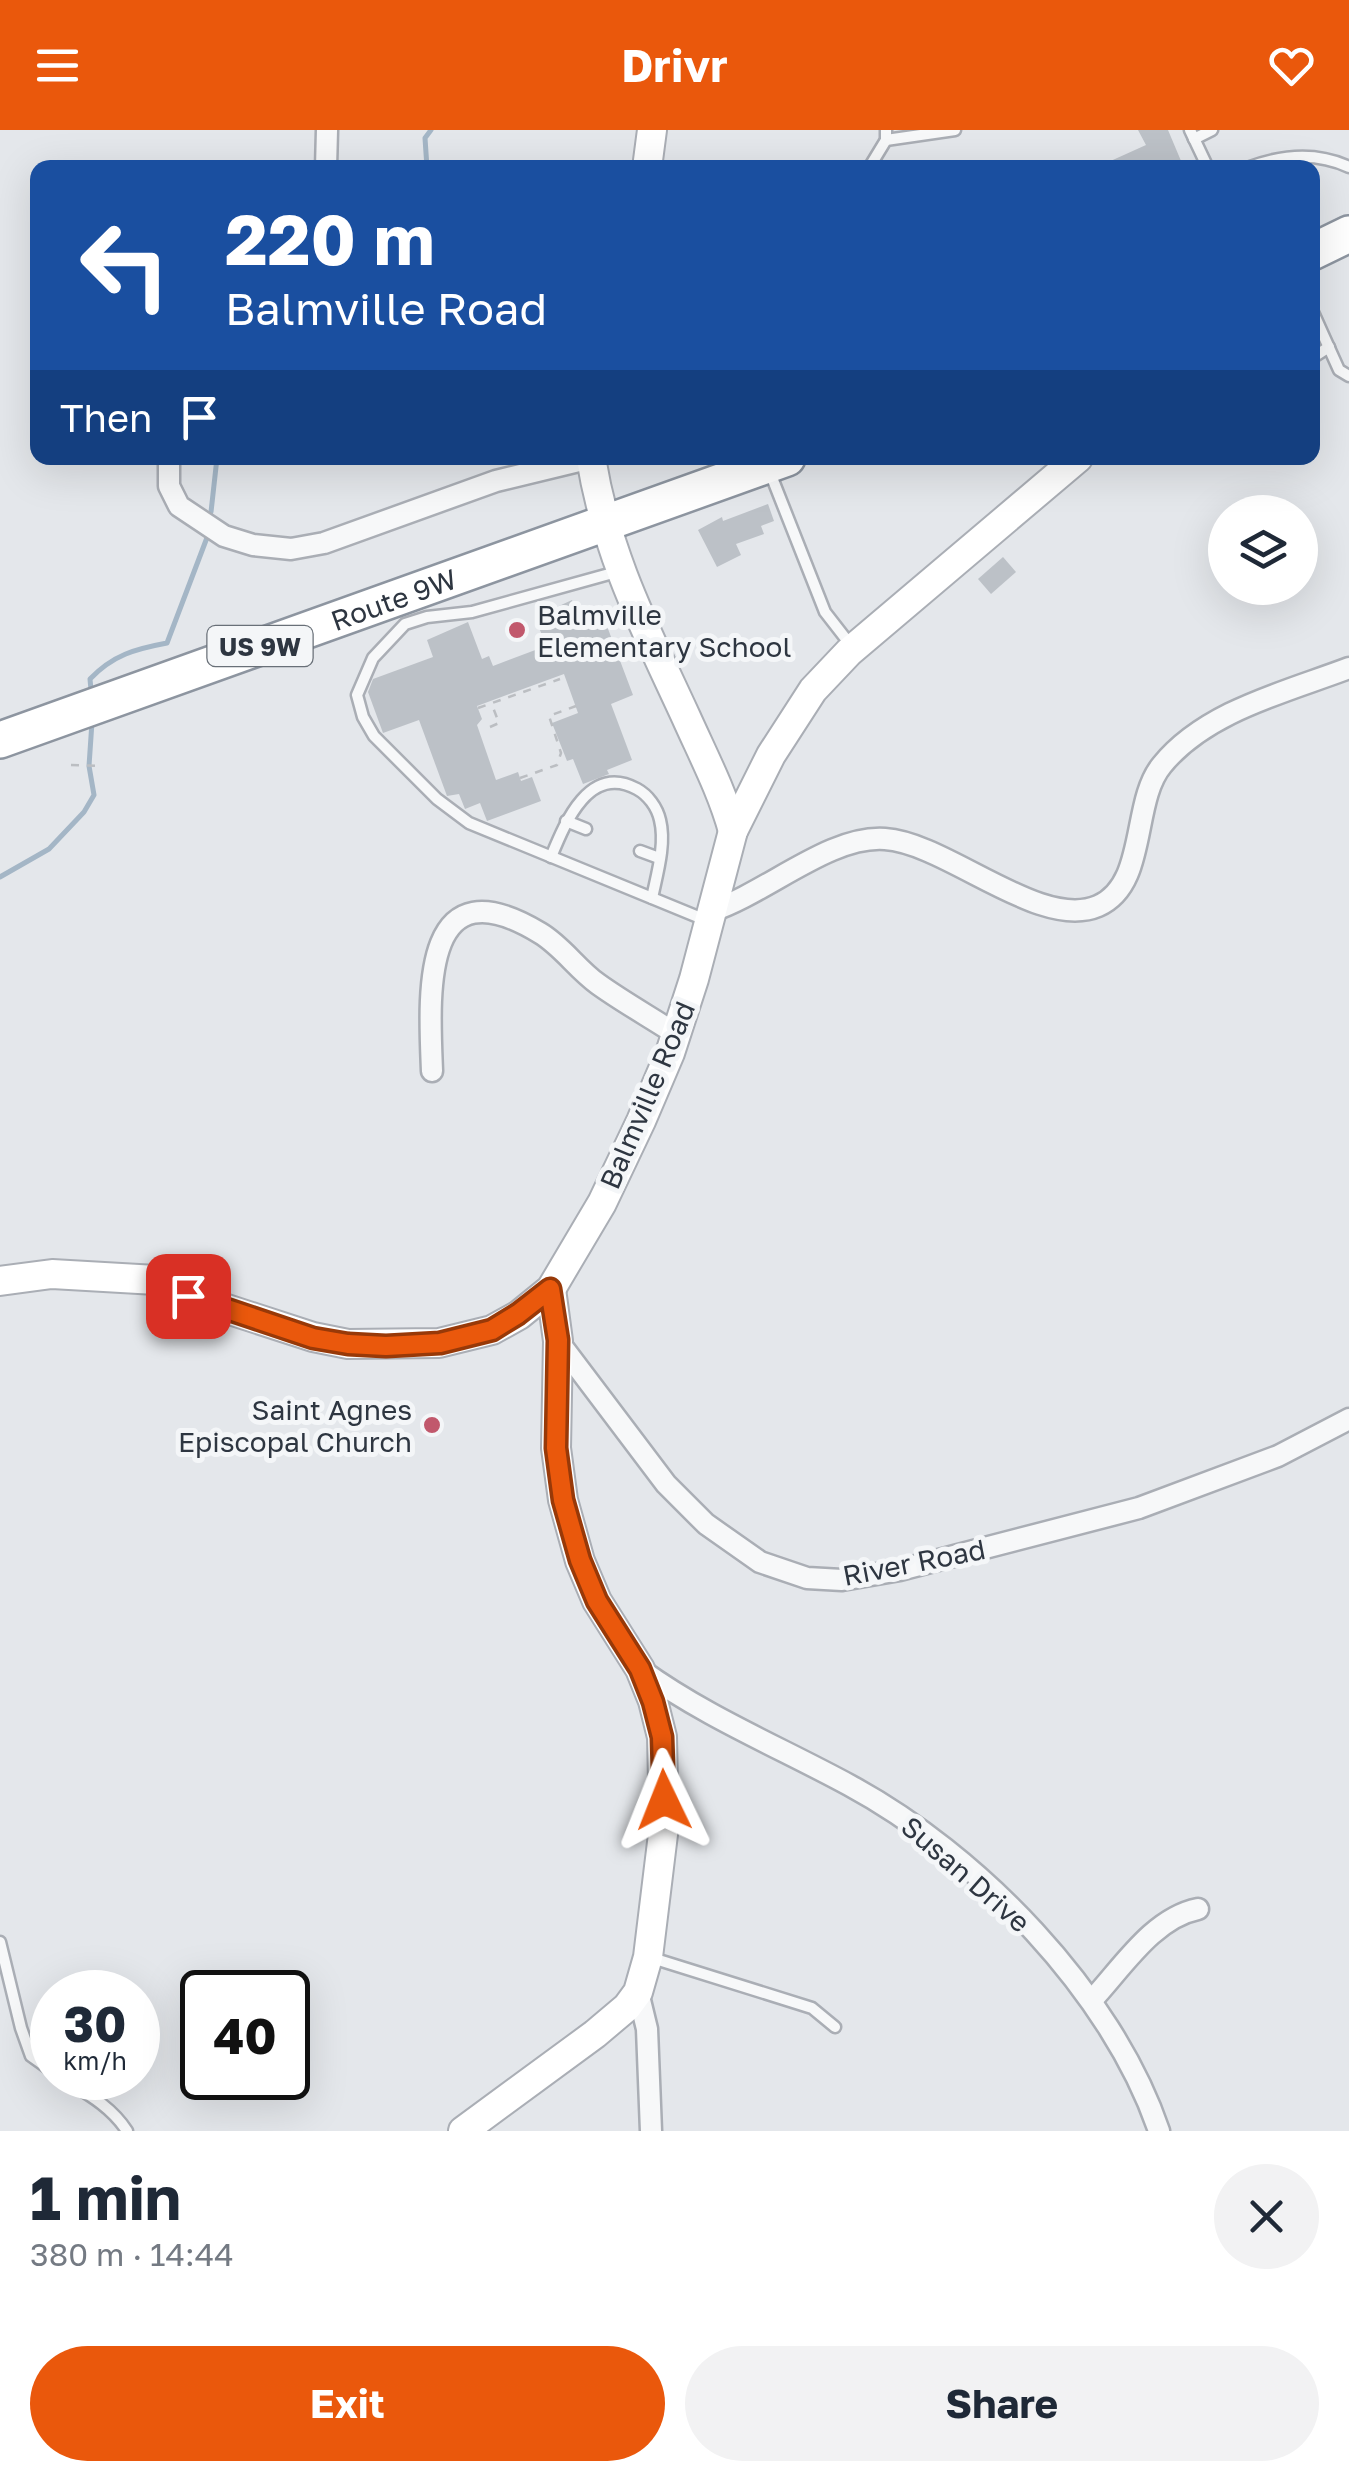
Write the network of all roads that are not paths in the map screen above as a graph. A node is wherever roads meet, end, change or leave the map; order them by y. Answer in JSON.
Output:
{"nodes":[{"id":1,"x":327,"y":130,"type":"edge"},
{"id":2,"x":652,"y":130,"type":"edge"},
{"id":3,"x":955,"y":130,"type":"edge"},
{"id":4,"x":1212,"y":130,"type":"edge"},
{"id":5,"x":1192,"y":134,"type":"edge"},
{"id":6,"x":886,"y":135,"type":"edge"},
{"id":7,"x":326,"y":160,"type":"edge"},
{"id":8,"x":647,"y":160,"type":"edge"},
{"id":9,"x":873,"y":160,"type":"edge"},
{"id":10,"x":1204,"y":160,"type":"edge"},
{"id":11,"x":1274,"y":160,"type":"edge"},
{"id":12,"x":1349,"y":166,"type":"edge"},
{"id":13,"x":1349,"y":234,"type":"edge"},
{"id":14,"x":1320,"y":248,"type":"edge"},
{"id":15,"x":1320,"y":327,"type":"edge"},
{"id":16,"x":1329,"y":347,"type":"junction"},
{"id":17,"x":1320,"y":353,"type":"edge"},
{"id":18,"x":1349,"y":376,"type":"edge"},
{"id":19,"x":169,"y":465,"type":"edge"},
{"id":20,"x":562,"y":465,"type":"edge"},
{"id":21,"x":592,"y":465,"type":"edge"},
{"id":22,"x":766,"y":465,"type":"edge"},
{"id":23,"x":778,"y":465,"type":"edge"},
{"id":24,"x":1070,"y":465,"type":"edge"},
{"id":25,"x":603,"y":523,"type":"junction"},
{"id":26,"x":620,"y":571,"type":"junction"},
{"id":27,"x":853,"y":648,"type":"junction"},
{"id":28,"x":1349,"y":668,"type":"edge"},
{"id":29,"x":0,"y":740,"type":"edge"},
{"id":30,"x":566,"y":822,"type":"junction"},
{"id":31,"x":586,"y":829,"type":"dead end"},
{"id":32,"x":732,"y":831,"type":"junction"},
{"id":33,"x":640,"y":851,"type":"dead end"},
{"id":34,"x":551,"y":857,"type":"junction"},
{"id":35,"x":659,"y":858,"type":"junction"},
{"id":36,"x":652,"y":898,"type":"junction"},
{"id":37,"x":710,"y":916,"type":"junction"},
{"id":38,"x":676,"y":1034,"type":"junction"},
{"id":39,"x":432,"y":1071,"type":"dead end"},
{"id":40,"x":0,"y":1281,"type":"edge"},
{"id":41,"x":550,"y":1289,"type":"junction"},
{"id":42,"x":558,"y":1340,"type":"junction"},
{"id":43,"x":1349,"y":1419,"type":"edge"},
{"id":44,"x":640,"y":1669,"type":"junction"},
{"id":45,"x":1198,"y":1909,"type":"dead end"},
{"id":46,"x":0,"y":1942,"type":"edge"},
{"id":47,"x":648,"y":1957,"type":"junction"},
{"id":48,"x":638,"y":1992,"type":"junction"},
{"id":49,"x":1092,"y":2000,"type":"junction"},
{"id":50,"x":835,"y":2026,"type":"dead end"},
{"id":51,"x":30,"y":2051,"type":"edge"},
{"id":52,"x":96,"y":2100,"type":"edge"},
{"id":53,"x":126,"y":2131,"type":"edge"},
{"id":54,"x":463,"y":2131,"type":"edge"},
{"id":55,"x":651,"y":2131,"type":"edge"},
{"id":56,"x":1159,"y":2131,"type":"edge"}],
"edges":[{"from":1,"to":7,"type":"street"},
{"from":2,"to":8,"type":"street"},
{"from":3,"to":6,"type":"lane"},
{"from":4,"to":5,"type":"lane"},
{"from":5,"to":10,"type":"lane"},
{"from":6,"to":9,"type":"lane"},
{"from":11,"to":12,"type":"lane"},
{"from":13,"to":14,"type":"highway"},
{"from":15,"to":16,"type":"lane"},
{"from":16,"to":17,"type":"lane"},
{"from":16,"to":18,"type":"lane"},
{"from":19,"to":20,"type":"street"},
{"from":21,"to":25,"type":"street"},
{"from":22,"to":25,"type":"highway","name":"Route 9W","number":"US 9W"},
{"from":23,"to":27,"type":"lane"},
{"from":24,"to":27,"type":"street","name":"Balmville Road"},
{"from":25,"to":26,"type":"street"},
{"from":25,"to":29,"type":"highway","name":"Route 9W","number":"US 9W"},
{"from":26,"to":32,"type":"street"},
{"from":26,"to":34,"type":"lane"},
{"from":27,"to":32,"type":"street","name":"Balmville Road"},
{"from":28,"to":37,"type":"street"},
{"from":30,"to":31,"type":"lane"},
{"from":30,"to":34,"type":"lane"},
{"from":30,"to":35,"type":"lane"},
{"from":32,"to":37,"type":"street","name":"Balmville Road"},
{"from":33,"to":35,"type":"lane"},
{"from":34,"to":36,"type":"lane"},
{"from":35,"to":36,"type":"lane"},
{"from":36,"to":37,"type":"lane"},
{"from":37,"to":38,"type":"street","name":"Balmville Road"},
{"from":38,"to":39,"type":"street"},
{"from":38,"to":41,"type":"street","name":"Balmville Road"},
{"from":40,"to":41,"type":"street","name":"Balmville Road"},
{"from":41,"to":42,"type":"street"},
{"from":42,"to":43,"type":"street","name":"River Road"},
{"from":42,"to":44,"type":"street"},
{"from":44,"to":47,"type":"street"},
{"from":44,"to":49,"type":"street","name":"Susan Drive"},
{"from":45,"to":49,"type":"street"},
{"from":46,"to":51,"type":"lane"},
{"from":47,"to":48,"type":"street"},
{"from":47,"to":50,"type":"lane"},
{"from":48,"to":54,"type":"street"},
{"from":48,"to":55,"type":"street"},
{"from":49,"to":56,"type":"street","name":"Susan Drive"},
{"from":52,"to":53,"type":"lane"}]}
